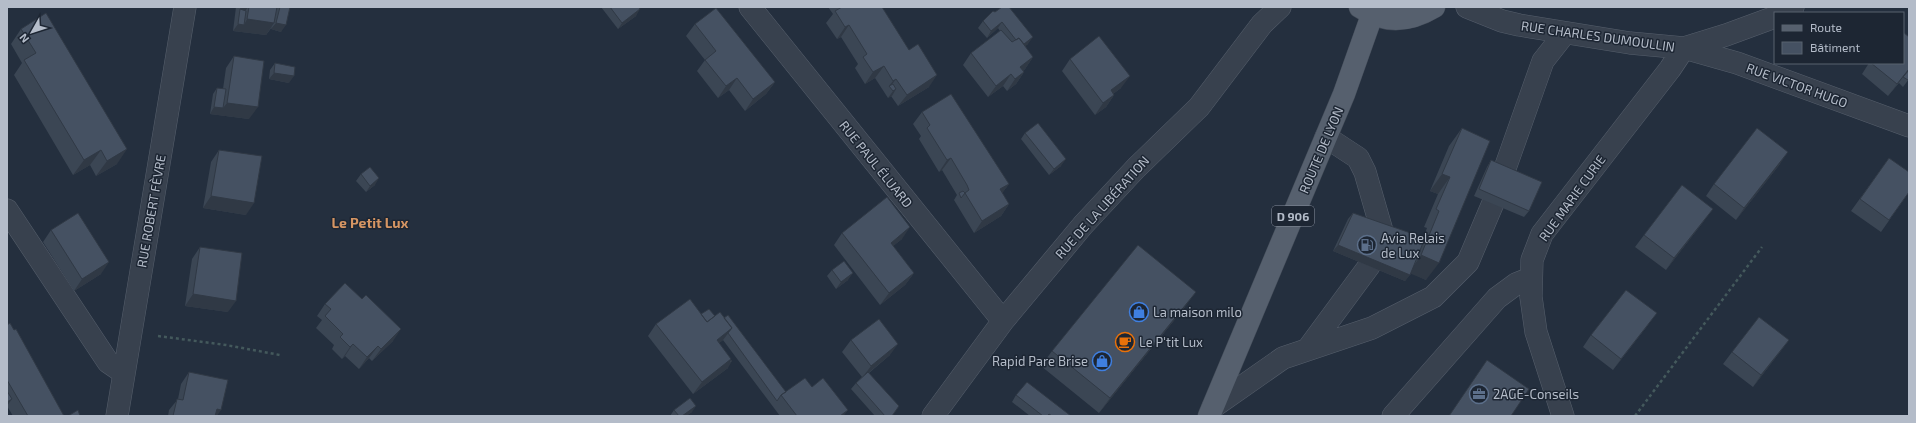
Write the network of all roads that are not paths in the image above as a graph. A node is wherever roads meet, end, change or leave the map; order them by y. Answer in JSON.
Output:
{"nodes":[{"id":1,"x":185,"y":7,"type":"edge"},
{"id":2,"x":750,"y":7,"type":"edge"},
{"id":3,"x":1280,"y":7,"type":"edge"},
{"id":4,"x":1434,"y":7,"type":"edge"},
{"id":5,"x":1467,"y":7,"type":"edge"},
{"id":6,"x":1793,"y":7,"type":"edge"},
{"id":7,"x":1366,"y":11,"type":"edge"},
{"id":8,"x":1784,"y":12,"type":"edge"},
{"id":9,"x":1774,"y":17,"type":"edge"},
{"id":10,"x":1565,"y":33,"type":"junction"},
{"id":11,"x":1684,"y":48,"type":"junction"},
{"id":12,"x":1909,"y":126,"type":"edge"},
{"id":13,"x":1326,"y":137,"type":"junction"},
{"id":14,"x":1503,"y":174,"type":"edge"},
{"id":15,"x":1493,"y":204,"type":"edge"},
{"id":16,"x":7,"y":210,"type":"edge"},
{"id":17,"x":1382,"y":231,"type":"edge"},
{"id":18,"x":1369,"y":266,"type":"edge"},
{"id":19,"x":1531,"y":278,"type":"junction"},
{"id":20,"x":1003,"y":321,"type":"junction"},
{"id":21,"x":1307,"y":350,"type":"junction"},
{"id":22,"x":124,"y":374,"type":"junction"},
{"id":23,"x":1211,"y":412,"type":"edge"},
{"id":24,"x":117,"y":416,"type":"edge"},
{"id":25,"x":933,"y":416,"type":"edge"},
{"id":26,"x":1393,"y":416,"type":"edge"},
{"id":27,"x":1563,"y":416,"type":"edge"}],
"edges":[{"from":1,"to":22,"type":"street","name":"RUE ROBERT FÈVRE"},
{"from":2,"to":20,"type":"street","name":"RUE PAUL ÉLUARD"},
{"from":3,"to":20,"type":"street","name":"RUE DE LA LIBÉRATION"},
{"from":4,"to":7,"type":"main road"},
{"from":5,"to":10,"type":"street","name":"RUE CHARLES DUMOULLIN"},
{"from":6,"to":8,"type":"street"},
{"from":7,"to":13,"type":"main road","name":"ROUTE DE LYON","number":"D 906"},
{"from":9,"to":11,"type":"street","name":"RUE CHARLES DUMOULLIN"},
{"from":10,"to":11,"type":"street","name":"RUE CHARLES DUMOULLIN"},
{"from":10,"to":14,"type":"street"},
{"from":11,"to":12,"type":"street","name":"RUE VICTOR HUGO"},
{"from":11,"to":19,"type":"street","name":"RUE MARIE CURIE"},
{"from":13,"to":17,"type":"street"},
{"from":13,"to":23,"type":"main road","name":"ROUTE DE LYON","number":"D 906"},
{"from":15,"to":21,"type":"street"},
{"from":16,"to":22,"type":"street"},
{"from":18,"to":21,"type":"street"},
{"from":19,"to":26,"type":"street"},
{"from":19,"to":27,"type":"street","name":"RUE MARIE CURIE"},
{"from":20,"to":25,"type":"street","name":"RUE DE LA LIBÉRATION"},
{"from":21,"to":23,"type":"street"},
{"from":22,"to":24,"type":"street","name":"RUE ROBERT FÈVRE"}]}
